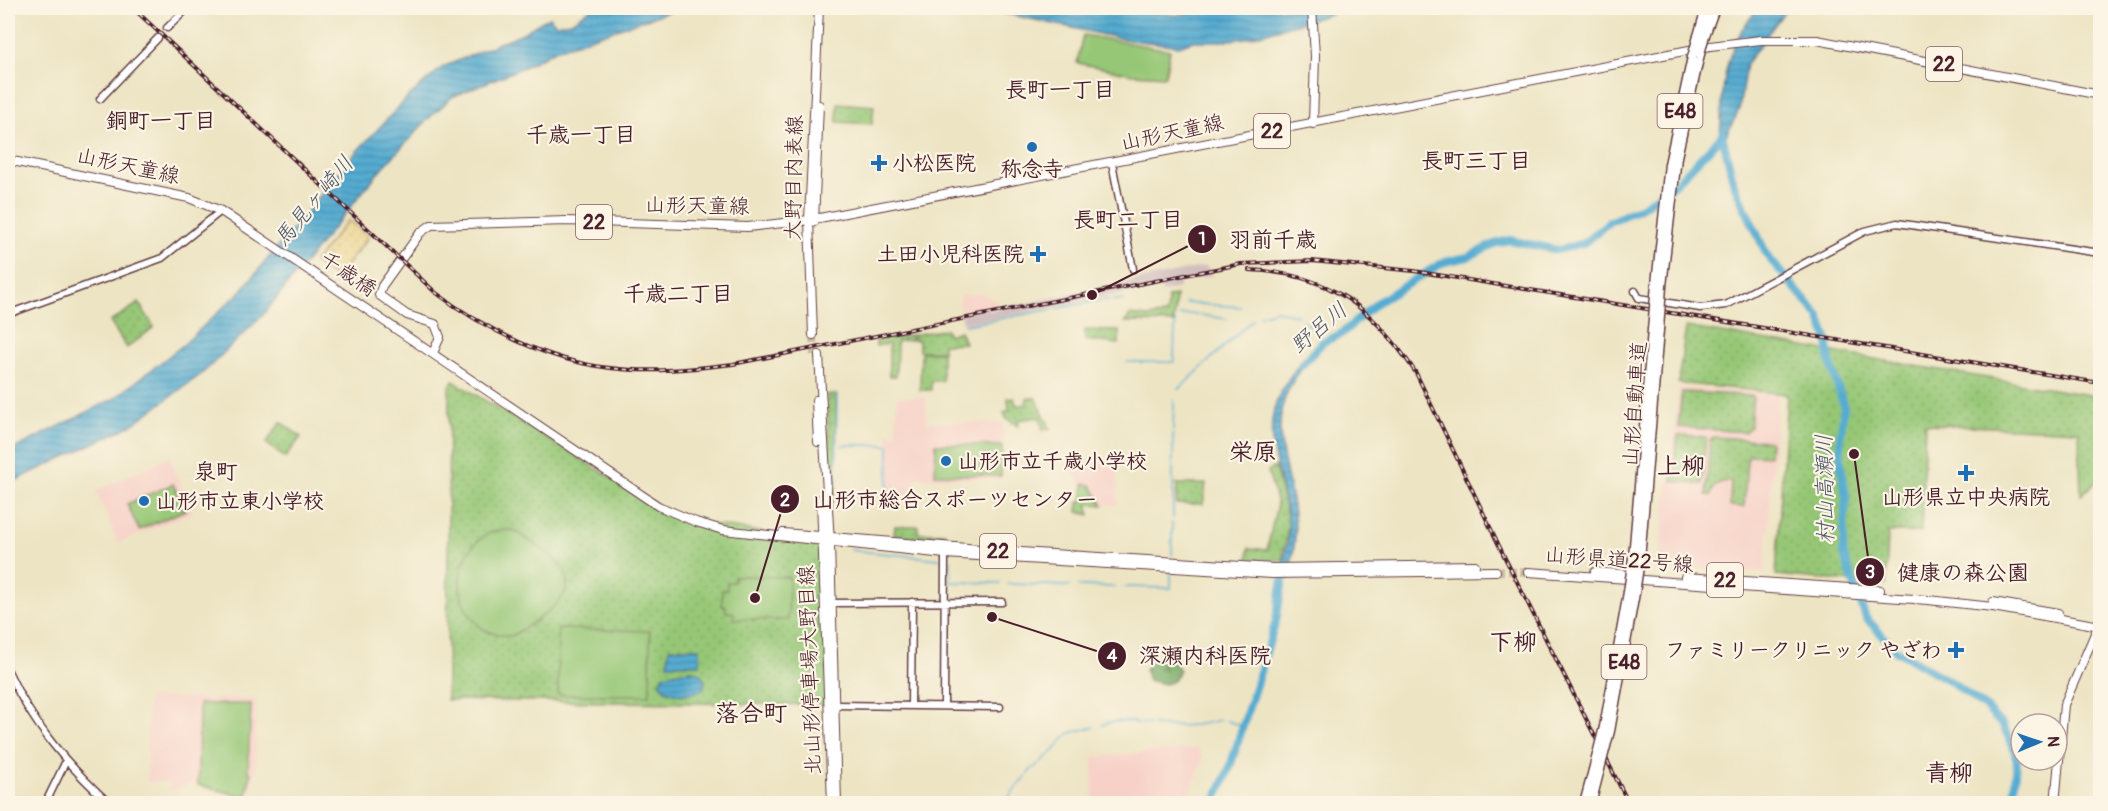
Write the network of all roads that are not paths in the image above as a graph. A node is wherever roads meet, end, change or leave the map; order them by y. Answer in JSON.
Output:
{"nodes":[{"id":1,"x":188,"y":8,"type":"edge"},
{"id":2,"x":821,"y":8,"type":"edge"},
{"id":3,"x":1312,"y":8,"type":"edge"},
{"id":4,"x":1711,"y":9,"type":"edge"},
{"id":5,"x":167,"y":28,"type":"dead end"},
{"id":6,"x":158,"y":38,"type":"dead end"},
{"id":7,"x":1696,"y":56,"type":"junction"},
{"id":8,"x":2100,"y":95,"type":"edge"},
{"id":9,"x":100,"y":99,"type":"dead end"},
{"id":10,"x":1313,"y":124,"type":"junction"},
{"id":11,"x":8,"y":160,"type":"edge"},
{"id":12,"x":1112,"y":163,"type":"junction"},
{"id":13,"x":220,"y":211,"type":"junction"},
{"id":14,"x":812,"y":219,"type":"junction"},
{"id":15,"x":237,"y":222,"type":"joint"},
{"id":16,"x":2100,"y":253,"type":"edge"},
{"id":17,"x":1132,"y":269,"type":"dead end"},
{"id":18,"x":1659,"y":285,"type":"junction"},
{"id":19,"x":1635,"y":291,"type":"dead end"},
{"id":20,"x":8,"y":314,"type":"edge"},
{"id":21,"x":816,"y":334,"type":"tunnel mouth"},
{"id":22,"x":434,"y":354,"type":"junction"},
{"id":23,"x":817,"y":356,"type":"tunnel mouth"},
{"id":24,"x":827,"y":539,"type":"junction"},
{"id":25,"x":945,"y":554,"type":"junction"},
{"id":26,"x":1497,"y":568,"type":"tunnel mouth"},
{"id":27,"x":1528,"y":570,"type":"tunnel mouth"},
{"id":28,"x":1273,"y":571,"type":"junction"},
{"id":29,"x":912,"y":602,"type":"junction"},
{"id":30,"x":945,"y":602,"type":"junction"},
{"id":31,"x":1002,"y":602,"type":"dead end"},
{"id":32,"x":832,"y":603,"type":"junction"},
{"id":33,"x":2100,"y":624,"type":"edge"},
{"id":34,"x":8,"y":671,"type":"edge"},
{"id":35,"x":834,"y":705,"type":"junction"},
{"id":36,"x":911,"y":706,"type":"junction"},
{"id":37,"x":944,"y":706,"type":"junction"},
{"id":38,"x":1000,"y":707,"type":"dead end"},
{"id":39,"x":66,"y":761,"type":"junction"},
{"id":40,"x":1596,"y":772,"type":"junction"},
{"id":41,"x":45,"y":804,"type":"edge"},
{"id":42,"x":110,"y":804,"type":"edge"},
{"id":43,"x":832,"y":804,"type":"edge"},
{"id":44,"x":837,"y":804,"type":"edge"},
{"id":45,"x":1584,"y":804,"type":"edge"},
{"id":46,"x":1591,"y":804,"type":"edge"},
{"id":47,"x":2055,"y":804,"type":"edge"}],
"edges":[{"from":1,"to":5,"type":"street"},
{"from":2,"to":14,"type":"main road","name":"大野目内表線"},
{"from":3,"to":10,"type":"main road"},
{"from":4,"to":7,"type":"highway","name":"山形自動車道","number":"E48","bridge":true},
{"from":6,"to":9,"type":"street"},
{"from":7,"to":18,"type":"highway","name":"山形自動車道","number":"E48"},
{"from":7,"to":18,"type":"highway","name":"山形自動車道","number":"E48"},
{"from":8,"to":10,"type":"main road","name":"山形天童線","number":"22"},
{"from":10,"to":12,"type":"main road","name":"山形天童線","number":"22"},
{"from":11,"to":13,"type":"main road","name":"山形天童線","number":"22"},
{"from":12,"to":14,"type":"main road","name":"山形天童線","number":"22"},
{"from":12,"to":17,"type":"street"},
{"from":13,"to":15,"type":"main road","name":"山形天童線","number":"22"},
{"from":13,"to":20,"type":"street"},
{"from":14,"to":21,"type":"main road","name":"大野目内表線"},
{"from":14,"to":22,"type":"main road","name":"山形天童線","number":"22"},
{"from":15,"to":22,"type":"main road","name":"千歳橋","number":"22"},
{"from":16,"to":19,"type":"street"},
{"from":18,"to":40,"type":"highway","name":"山形自動車道","number":"E48","bridge":true},
{"from":22,"to":24,"type":"main road","number":"22"},
{"from":23,"to":24,"type":"main road"},
{"from":24,"to":25,"type":"main road","number":"22"},
{"from":24,"to":28,"type":"main road","number":"22"},
{"from":24,"to":32,"type":"main road","name":"北山形停車場大野目線"},
{"from":24,"to":43,"type":"main road","name":"北山形停車場大野目線"},
{"from":25,"to":28,"type":"main road","number":"22"},
{"from":25,"to":30,"type":"street"},
{"from":26,"to":28,"type":"main road","number":"22"},
{"from":27,"to":33,"type":"main road","name":"山形県道22号線","number":"22"},
{"from":29,"to":30,"type":"street"},
{"from":29,"to":32,"type":"street"},
{"from":29,"to":36,"type":"street"},
{"from":30,"to":31,"type":"street"},
{"from":30,"to":37,"type":"street"},
{"from":32,"to":35,"type":"main road","name":"北山形停車場大野目線"},
{"from":33,"to":47,"type":"main road"},
{"from":34,"to":39,"type":"street"},
{"from":35,"to":36,"type":"street"},
{"from":35,"to":44,"type":"main road","name":"北山形停車場大野目線"},
{"from":36,"to":37,"type":"street"},
{"from":37,"to":38,"type":"street"},
{"from":39,"to":41,"type":"street"},
{"from":39,"to":42,"type":"street"},
{"from":40,"to":45,"type":"highway","name":"山形自動車道","number":"E48"},
{"from":40,"to":46,"type":"highway","name":"山形自動車道","number":"E48"}]}
